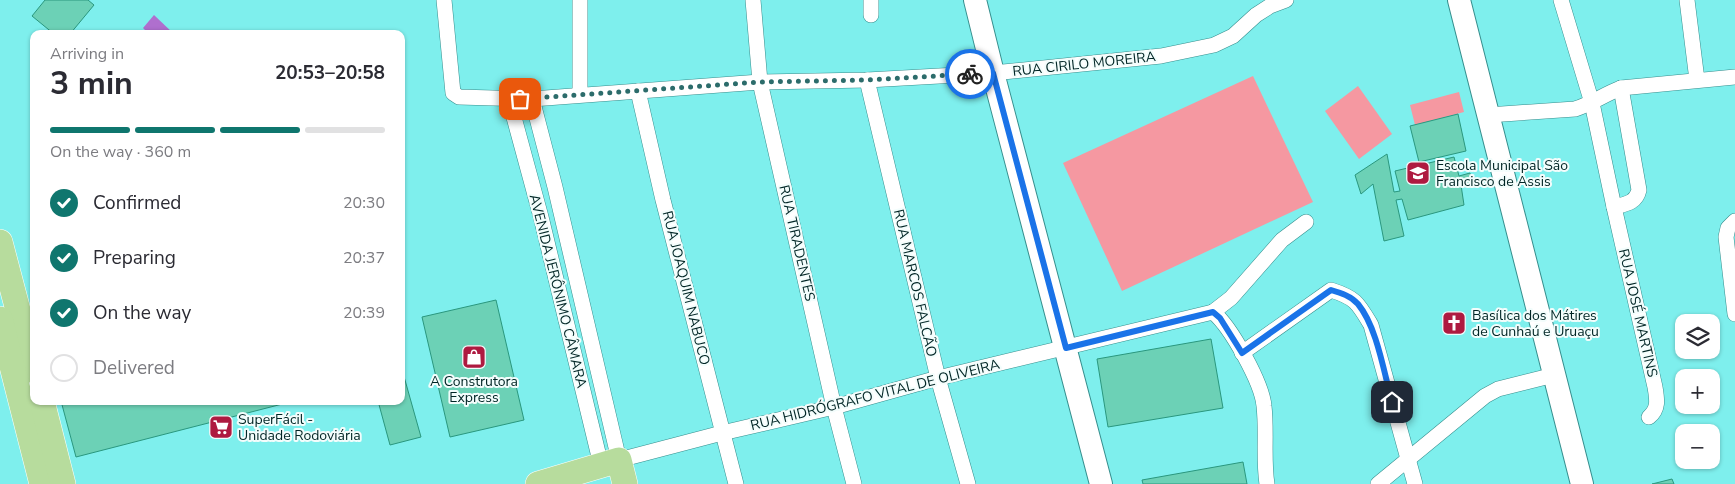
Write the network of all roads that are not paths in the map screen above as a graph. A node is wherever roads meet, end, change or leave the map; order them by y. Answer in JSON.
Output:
{"nodes":[{"id":1,"x":444,"y":0,"type":"edge"},
{"id":2,"x":580,"y":0,"type":"edge"},
{"id":3,"x":753,"y":0,"type":"edge"},
{"id":4,"x":975,"y":0,"type":"edge"},
{"id":5,"x":1286,"y":0,"type":"edge"},
{"id":6,"x":1459,"y":0,"type":"edge"},
{"id":7,"x":1561,"y":0,"type":"edge"},
{"id":8,"x":1687,"y":0,"type":"edge"},
{"id":9,"x":993,"y":73,"type":"junction"},
{"id":10,"x":1735,"y":77,"type":"edge"},
{"id":11,"x":867,"y":80,"type":"junction"},
{"id":12,"x":1697,"y":80,"type":"junction"},
{"id":13,"x":760,"y":82,"type":"junction"},
{"id":14,"x":1621,"y":88,"type":"junction"},
{"id":15,"x":638,"y":91,"type":"junction"},
{"id":16,"x":580,"y":94,"type":"junction"},
{"id":17,"x":509,"y":99,"type":"junction"},
{"id":18,"x":532,"y":99,"type":"junction"},
{"id":19,"x":1592,"y":102,"type":"junction"},
{"id":20,"x":1488,"y":115,"type":"junction"},
{"id":21,"x":1614,"y":207,"type":"junction"},
{"id":22,"x":1735,"y":221,"type":"edge"},
{"id":23,"x":1306,"y":222,"type":"dead end"},
{"id":24,"x":0,"y":242,"type":"edge"},
{"id":25,"x":1731,"y":262,"type":"edge"},
{"id":26,"x":6,"y":289,"type":"edge"},
{"id":27,"x":1213,"y":312,"type":"junction"},
{"id":28,"x":1735,"y":314,"type":"edge"},
{"id":29,"x":0,"y":319,"type":"edge"},
{"id":30,"x":1066,"y":348,"type":"junction"},
{"id":31,"x":1242,"y":353,"type":"junction"},
{"id":32,"x":30,"y":359,"type":"edge"},
{"id":33,"x":1554,"y":375,"type":"junction"},
{"id":34,"x":938,"y":378,"type":"junction"},
{"id":35,"x":43,"y":405,"type":"edge"},
{"id":36,"x":834,"y":407,"type":"junction"},
{"id":37,"x":1649,"y":417,"type":"dead end"},
{"id":38,"x":722,"y":433,"type":"junction"},
{"id":39,"x":1408,"y":459,"type":"junction"},
{"id":40,"x":609,"y":470,"type":"edge"},
{"id":41,"x":42,"y":484,"type":"edge"},
{"id":42,"x":63,"y":484,"type":"edge"},
{"id":43,"x":538,"y":484,"type":"edge"},
{"id":44,"x":625,"y":484,"type":"edge"},
{"id":45,"x":736,"y":484,"type":"edge"},
{"id":46,"x":854,"y":484,"type":"edge"},
{"id":47,"x":968,"y":484,"type":"edge"},
{"id":48,"x":1101,"y":484,"type":"edge"},
{"id":49,"x":1266,"y":484,"type":"edge"},
{"id":50,"x":1378,"y":484,"type":"edge"},
{"id":51,"x":1415,"y":484,"type":"edge"},
{"id":52,"x":1582,"y":484,"type":"edge"}],
"edges":[{"from":1,"to":17,"type":"street","name":"RUA CIRILO MOREIRA"},
{"from":2,"to":16,"type":"street"},
{"from":3,"to":13,"type":"street","name":"RUA TIRADENTES"},
{"from":4,"to":9,"type":"main road"},
{"from":5,"to":9,"type":"street","name":"RUA CIRILO MOREIRA"},
{"from":6,"to":20,"type":"main road"},
{"from":7,"to":19,"type":"street","name":"RUA JOSÉ MARTINS"},
{"from":8,"to":12,"type":"street"},
{"from":9,"to":11,"type":"street","name":"RUA CIRILO MOREIRA"},
{"from":9,"to":30,"type":"main road"},
{"from":10,"to":12,"type":"street"},
{"from":11,"to":13,"type":"street","name":"RUA CIRILO MOREIRA"},
{"from":11,"to":34,"type":"street","name":"RUA MARCOS FALCÃO"},
{"from":12,"to":14,"type":"street"},
{"from":13,"to":15,"type":"street","name":"RUA CIRILO MOREIRA"},
{"from":13,"to":36,"type":"street","name":"RUA TIRADENTES"},
{"from":14,"to":19,"type":"street"},
{"from":14,"to":21,"type":"street"},
{"from":15,"to":16,"type":"street","name":"RUA CIRILO MOREIRA"},
{"from":15,"to":38,"type":"street","name":"RUA JOAQUIM NABUCO"},
{"from":16,"to":18,"type":"street","name":"RUA CIRILO MOREIRA"},
{"from":17,"to":18,"type":"street","name":"RUA CIRILO MOREIRA"},
{"from":17,"to":40,"type":"street","name":"AVENIDA JERÔNIMO CÂMARA"},
{"from":18,"to":40,"type":"street","name":"AVENIDA JERÔNIMO CÂMARA"},
{"from":19,"to":20,"type":"street"},
{"from":19,"to":21,"type":"street","name":"RUA JOSÉ MARTINS"},
{"from":20,"to":33,"type":"main road"},
{"from":21,"to":37,"type":"street","name":"RUA JOSÉ MARTINS"},
{"from":22,"to":25,"type":"street"},
{"from":23,"to":27,"type":"street"},
{"from":24,"to":26,"type":"main road"},
{"from":25,"to":28,"type":"street"},
{"from":26,"to":32,"type":"main road"},
{"from":27,"to":30,"type":"street","name":"RUA HIDRÓGRAFO VITAL DE OLIVEIRA"},
{"from":27,"to":31,"type":"street"},
{"from":29,"to":41,"type":"main road"},
{"from":30,"to":34,"type":"street","name":"RUA HIDRÓGRAFO VITAL DE OLIVEIRA"},
{"from":30,"to":48,"type":"main road"},
{"from":31,"to":39,"type":"street"},
{"from":31,"to":49,"type":"street"},
{"from":33,"to":39,"type":"street"},
{"from":33,"to":52,"type":"main road"},
{"from":34,"to":36,"type":"street","name":"RUA HIDRÓGRAFO VITAL DE OLIVEIRA"},
{"from":34,"to":47,"type":"street","name":"RUA MARCOS FALCÃO"},
{"from":35,"to":42,"type":"main road"},
{"from":36,"to":38,"type":"street","name":"RUA HIDRÓGRAFO VITAL DE OLIVEIRA"},
{"from":36,"to":46,"type":"street","name":"RUA TIRADENTES"},
{"from":38,"to":40,"type":"street","name":"RUA HIDRÓGRAFO VITAL DE OLIVEIRA"},
{"from":38,"to":45,"type":"street","name":"RUA JOAQUIM NABUCO"},
{"from":39,"to":50,"type":"street"},
{"from":39,"to":51,"type":"street"},
{"from":40,"to":43,"type":"main road","name":"RUA HIDRÓGRAFO VITAL DE OLIVEIRA"},
{"from":40,"to":44,"type":"main road","name":"AVENIDA JERÔNIMO CÂMARA"}]}
